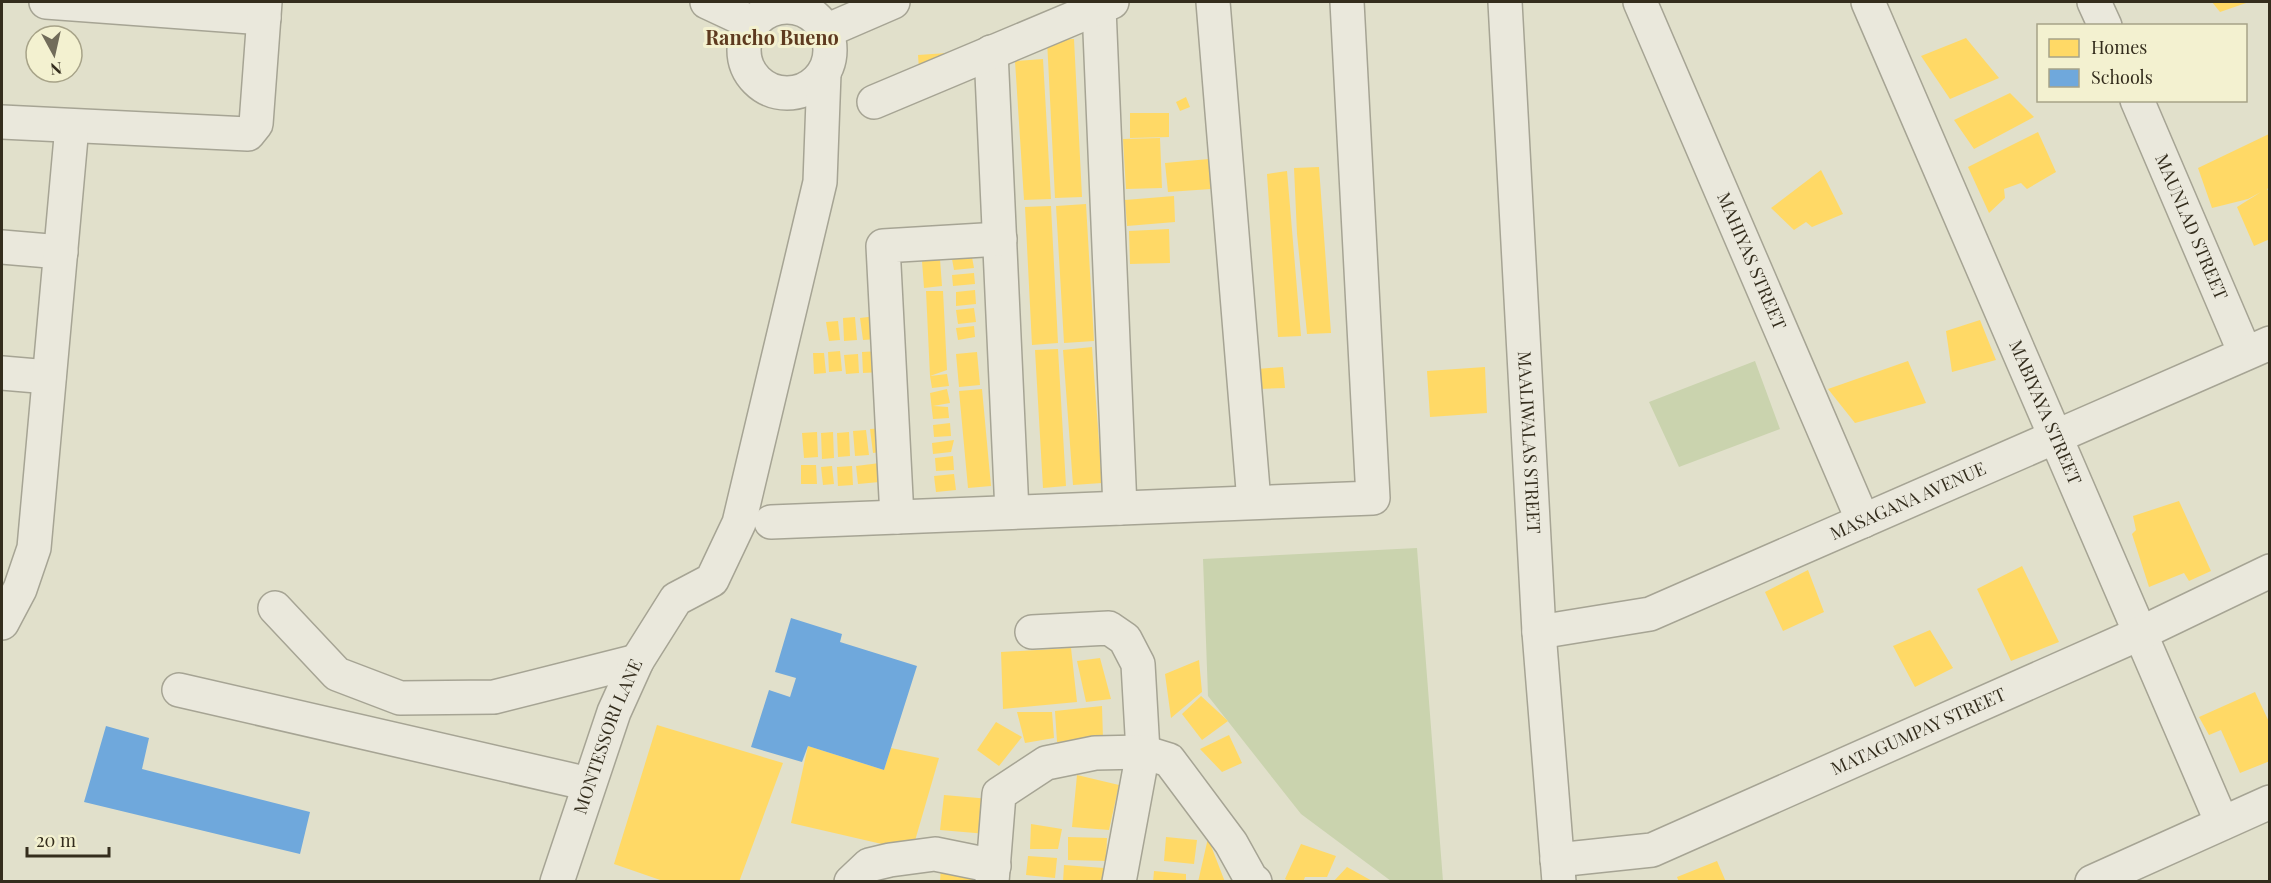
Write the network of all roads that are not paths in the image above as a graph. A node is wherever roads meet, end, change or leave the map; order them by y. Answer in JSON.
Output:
{"nodes":[{"id":1,"x":46,"y":2,"type":"edge"},
{"id":2,"x":707,"y":2,"type":"edge"},
{"id":3,"x":893,"y":2,"type":"edge"},
{"id":4,"x":1213,"y":2,"type":"edge"},
{"id":5,"x":1347,"y":2,"type":"edge"},
{"id":6,"x":1505,"y":2,"type":"edge"},
{"id":7,"x":1640,"y":2,"type":"edge"},
{"id":8,"x":1868,"y":2,"type":"edge"},
{"id":9,"x":2094,"y":2,"type":"edge"},
{"id":10,"x":784,"y":4,"type":"edge"},
{"id":11,"x":1106,"y":4,"type":"edge"},
{"id":12,"x":264,"y":10,"type":"edge"},
{"id":13,"x":752,"y":23,"type":"junction"},
{"id":14,"x":2104,"y":24,"type":"edge"},
{"id":15,"x":826,"y":31,"type":"junction"},
{"id":16,"x":991,"y":52,"type":"junction"},
{"id":17,"x":824,"y":74,"type":"junction"},
{"id":18,"x":874,"y":102,"type":"dead end"},
{"id":19,"x":2138,"y":102,"type":"edge"},
{"id":20,"x":2,"y":122,"type":"edge"},
{"id":21,"x":72,"y":126,"type":"junction"},
{"id":22,"x":1000,"y":239,"type":"junction"},
{"id":23,"x":2,"y":247,"type":"edge"},
{"id":24,"x":61,"y":252,"type":"junction"},
{"id":25,"x":2257,"y":348,"type":"edge"},
{"id":26,"x":2,"y":373,"type":"edge"},
{"id":27,"x":49,"y":377,"type":"junction"},
{"id":28,"x":2055,"y":435,"type":"junction"},
{"id":29,"x":1254,"y":502,"type":"junction"},
{"id":30,"x":1120,"y":508,"type":"junction"},
{"id":31,"x":1012,"y":512,"type":"junction"},
{"id":32,"x":897,"y":517,"type":"junction"},
{"id":33,"x":1863,"y":521,"type":"junction"},
{"id":34,"x":771,"y":522,"type":"dead end"},
{"id":35,"x":2270,"y":572,"type":"edge"},
{"id":36,"x":275,"y":608,"type":"dead end"},
{"id":37,"x":2,"y":620,"type":"edge"},
{"id":38,"x":1032,"y":632,"type":"dead end"},
{"id":39,"x":1539,"y":632,"type":"junction"},
{"id":40,"x":2141,"y":633,"type":"junction"},
{"id":41,"x":637,"y":661,"type":"junction"},
{"id":42,"x":179,"y":690,"type":"dead end"},
{"id":43,"x":1143,"y":752,"type":"junction"},
{"id":44,"x":589,"y":784,"type":"junction"},
{"id":45,"x":2270,"y":802,"type":"edge"},
{"id":46,"x":2222,"y":823,"type":"junction"},
{"id":47,"x":1558,"y":871,"type":"edge"},
{"id":48,"x":993,"y":874,"type":"edge"},
{"id":49,"x":1252,"y":881,"type":"edge"},
{"id":50,"x":557,"y":882,"type":"edge"},
{"id":51,"x":851,"y":882,"type":"edge"},
{"id":52,"x":1119,"y":882,"type":"edge"},
{"id":53,"x":2092,"y":882,"type":"edge"}],
"edges":[{"from":1,"to":12,"type":"street"},
{"from":2,"to":13,"type":"street"},
{"from":3,"to":15,"type":"street"},
{"from":4,"to":29,"type":"street"},
{"from":5,"to":29,"type":"street"},
{"from":6,"to":39,"type":"street","name":"MAALIWALAS STREET"},
{"from":7,"to":33,"type":"street","name":"MAHIYAS STREET"},
{"from":8,"to":28,"type":"street","name":"MABIYAYA STREET"},
{"from":9,"to":14,"type":"street"},
{"from":10,"to":13,"type":"street"},
{"from":10,"to":15,"type":"street"},
{"from":11,"to":16,"type":"street"},
{"from":11,"to":30,"type":"street"},
{"from":12,"to":21,"type":"street"},
{"from":13,"to":17,"type":"street"},
{"from":15,"to":17,"type":"street"},
{"from":16,"to":18,"type":"street"},
{"from":16,"to":22,"type":"street"},
{"from":17,"to":41,"type":"street","name":"MONTESSORI LANE"},
{"from":19,"to":25,"type":"street","name":"MAUNLAD STREET"},
{"from":20,"to":21,"type":"street"},
{"from":21,"to":24,"type":"street"},
{"from":22,"to":31,"type":"street"},
{"from":22,"to":32,"type":"street"},
{"from":23,"to":24,"type":"street"},
{"from":24,"to":27,"type":"street"},
{"from":25,"to":28,"type":"street","name":"MASAGANA AVENUE"},
{"from":26,"to":27,"type":"street"},
{"from":27,"to":37,"type":"street"},
{"from":28,"to":33,"type":"street","name":"MASAGANA AVENUE"},
{"from":28,"to":40,"type":"street","name":"MABIYAYA STREET"},
{"from":29,"to":30,"type":"street"},
{"from":30,"to":31,"type":"street"},
{"from":31,"to":32,"type":"street"},
{"from":32,"to":34,"type":"street"},
{"from":33,"to":39,"type":"street","name":"MASAGANA AVENUE"},
{"from":35,"to":40,"type":"street","name":"MATAGUMPAY STREET"},
{"from":36,"to":41,"type":"street"},
{"from":38,"to":43,"type":"street"},
{"from":39,"to":47,"type":"street","name":"MAALIWALAS STREET"},
{"from":40,"to":46,"type":"street","name":"MABIYAYA STREET"},
{"from":40,"to":47,"type":"street","name":"MATAGUMPAY STREET"},
{"from":41,"to":44,"type":"street","name":"MONTESSORI LANE"},
{"from":42,"to":44,"type":"street"},
{"from":43,"to":48,"type":"street"},
{"from":43,"to":49,"type":"street"},
{"from":43,"to":52,"type":"street"},
{"from":44,"to":50,"type":"street","name":"MONTESSORI LANE"},
{"from":45,"to":46,"type":"street"},
{"from":46,"to":53,"type":"street"},
{"from":48,"to":51,"type":"street"}]}
